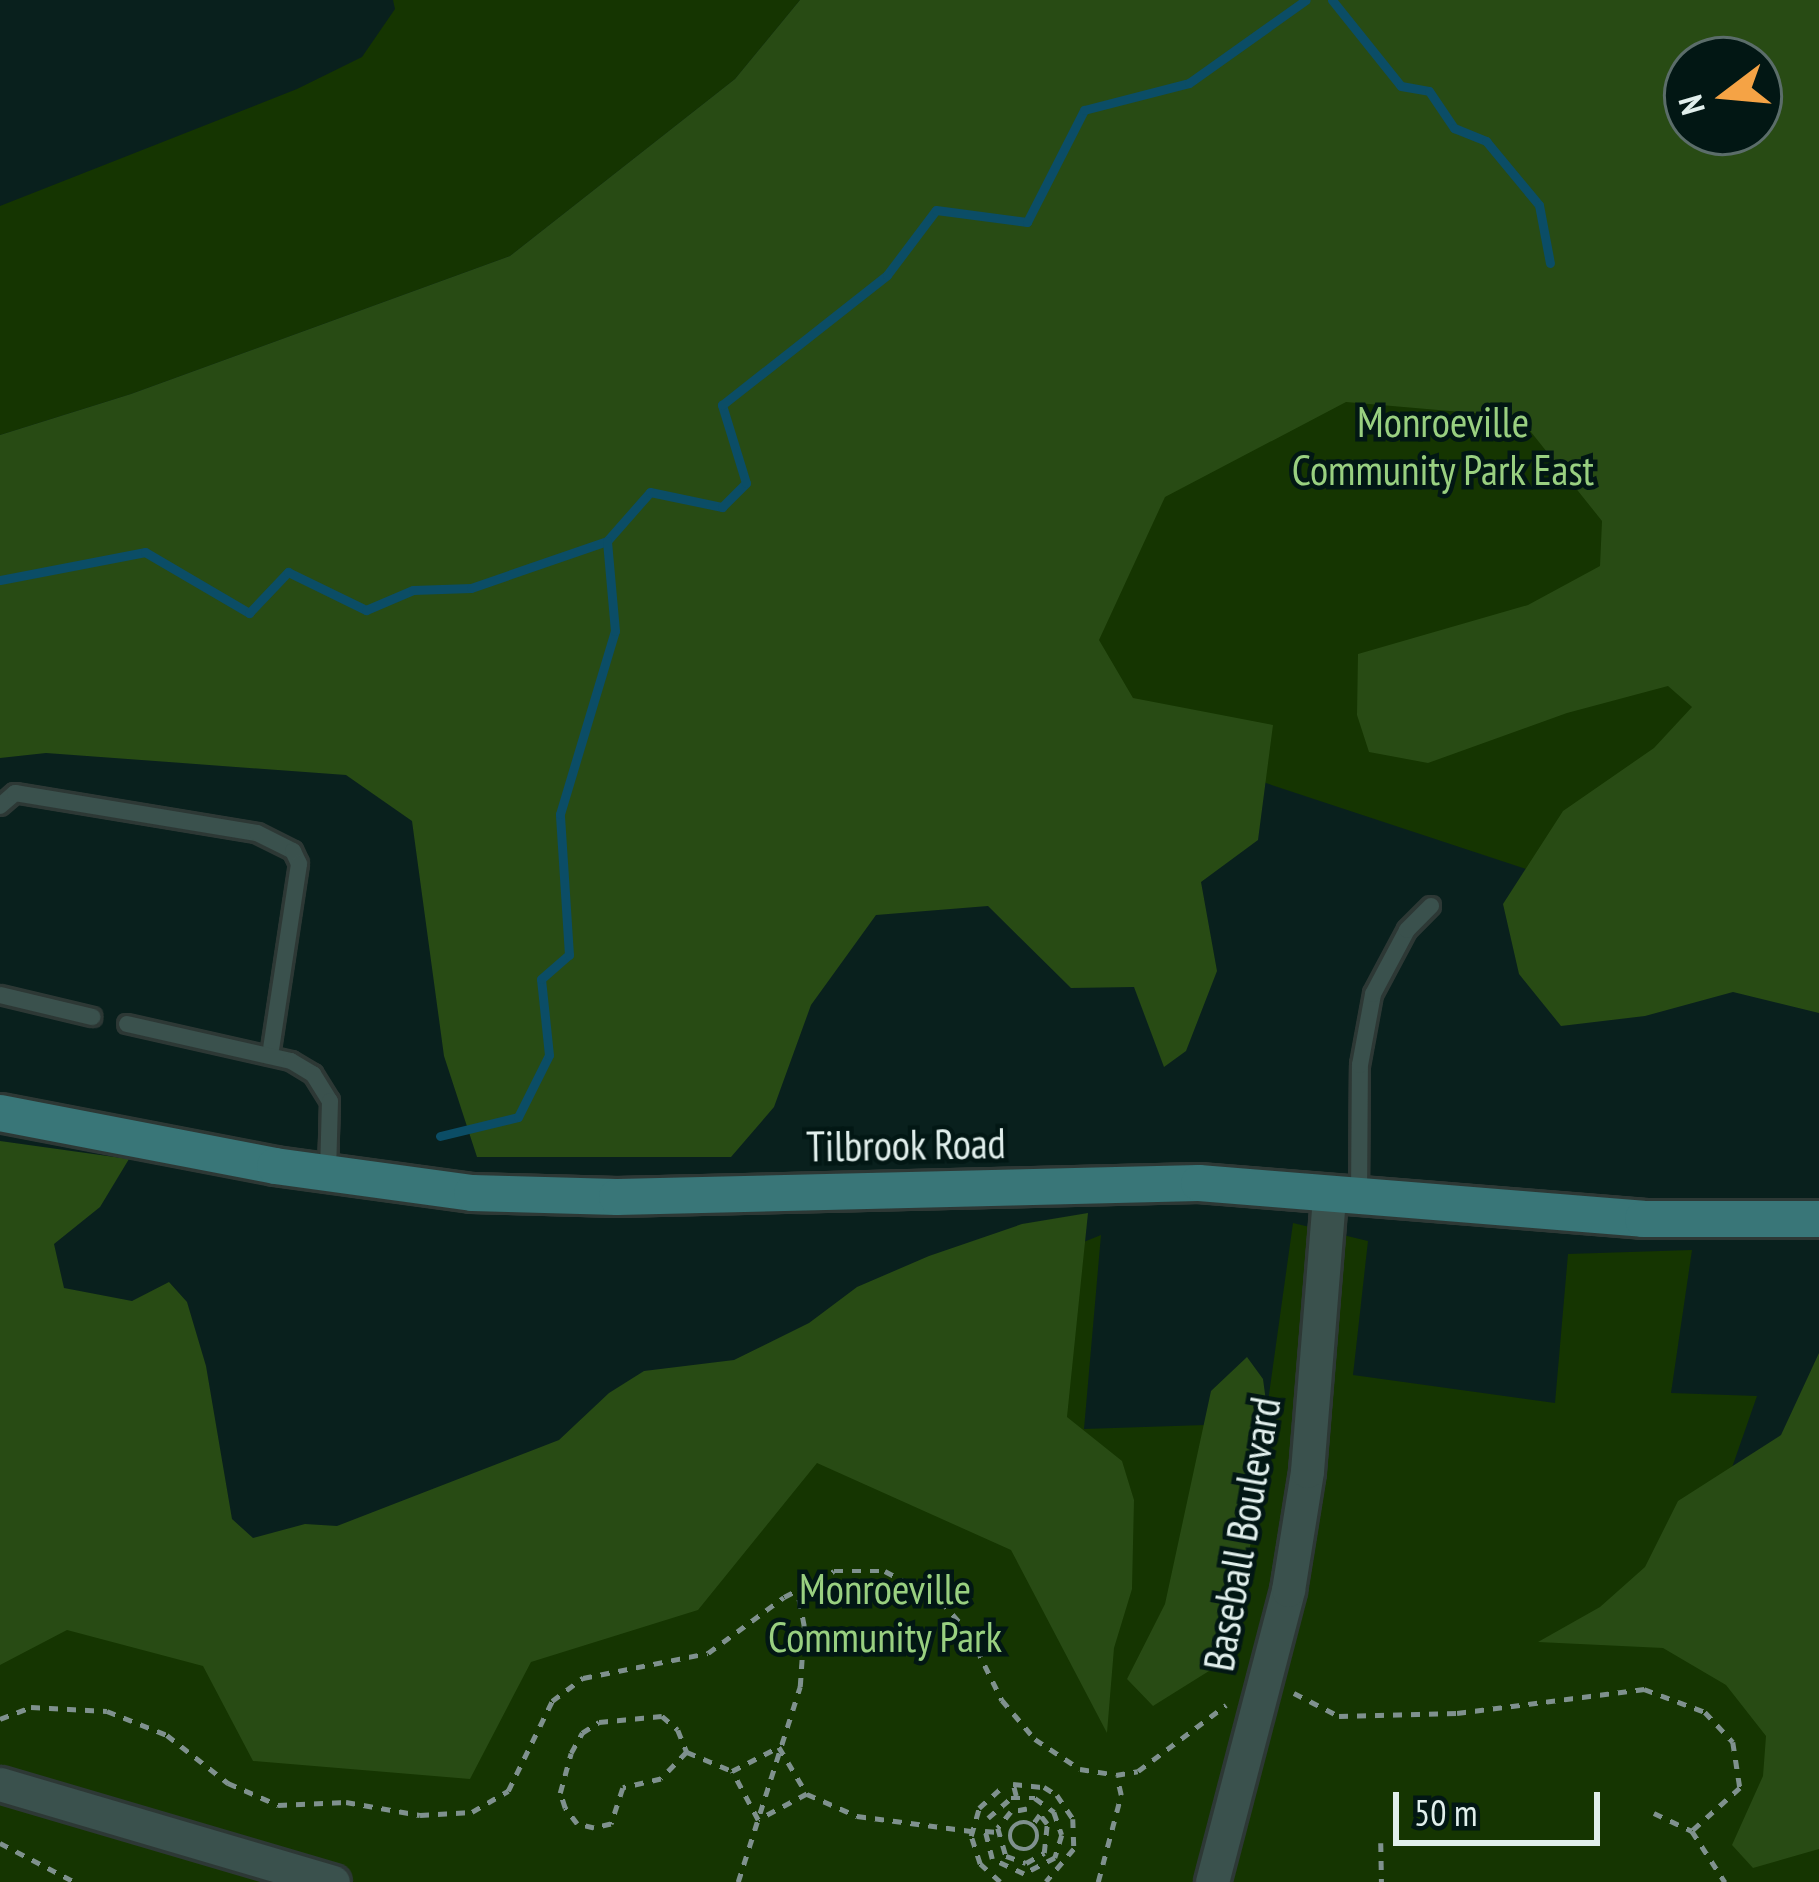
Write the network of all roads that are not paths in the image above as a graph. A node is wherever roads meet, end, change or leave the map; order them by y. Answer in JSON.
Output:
{"nodes":[{"id":1,"x":0,"y":806,"type":"edge"},
{"id":2,"x":1431,"y":906,"type":"dead end"},
{"id":3,"x":2,"y":995,"type":"edge"},
{"id":4,"x":92,"y":1018,"type":"dead end"},
{"id":5,"x":127,"y":1024,"type":"dead end"},
{"id":6,"x":270,"y":1056,"type":"junction"},
{"id":7,"x":0,"y":1113,"type":"edge"},
{"id":8,"x":328,"y":1174,"type":"junction"},
{"id":9,"x":1344,"y":1198,"type":"junction"},
{"id":10,"x":1819,"y":1219,"type":"edge"},
{"id":11,"x":0,"y":1784,"type":"edge"},
{"id":12,"x":333,"y":1882,"type":"edge"},
{"id":13,"x":1212,"y":1882,"type":"edge"}],
"edges":[{"from":1,"to":6,"type":"lane"},
{"from":2,"to":9,"type":"lane"},
{"from":3,"to":4,"type":"lane"},
{"from":5,"to":6,"type":"lane"},
{"from":6,"to":8,"type":"lane"},
{"from":7,"to":8,"type":"street","name":"Tilbrook Road"},
{"from":8,"to":9,"type":"street","name":"Tilbrook Road"},
{"from":9,"to":10,"type":"street","name":"Tilbrook Road"},
{"from":9,"to":13,"type":"street","name":"Baseball Boulevard"},
{"from":11,"to":12,"type":"street"}]}
